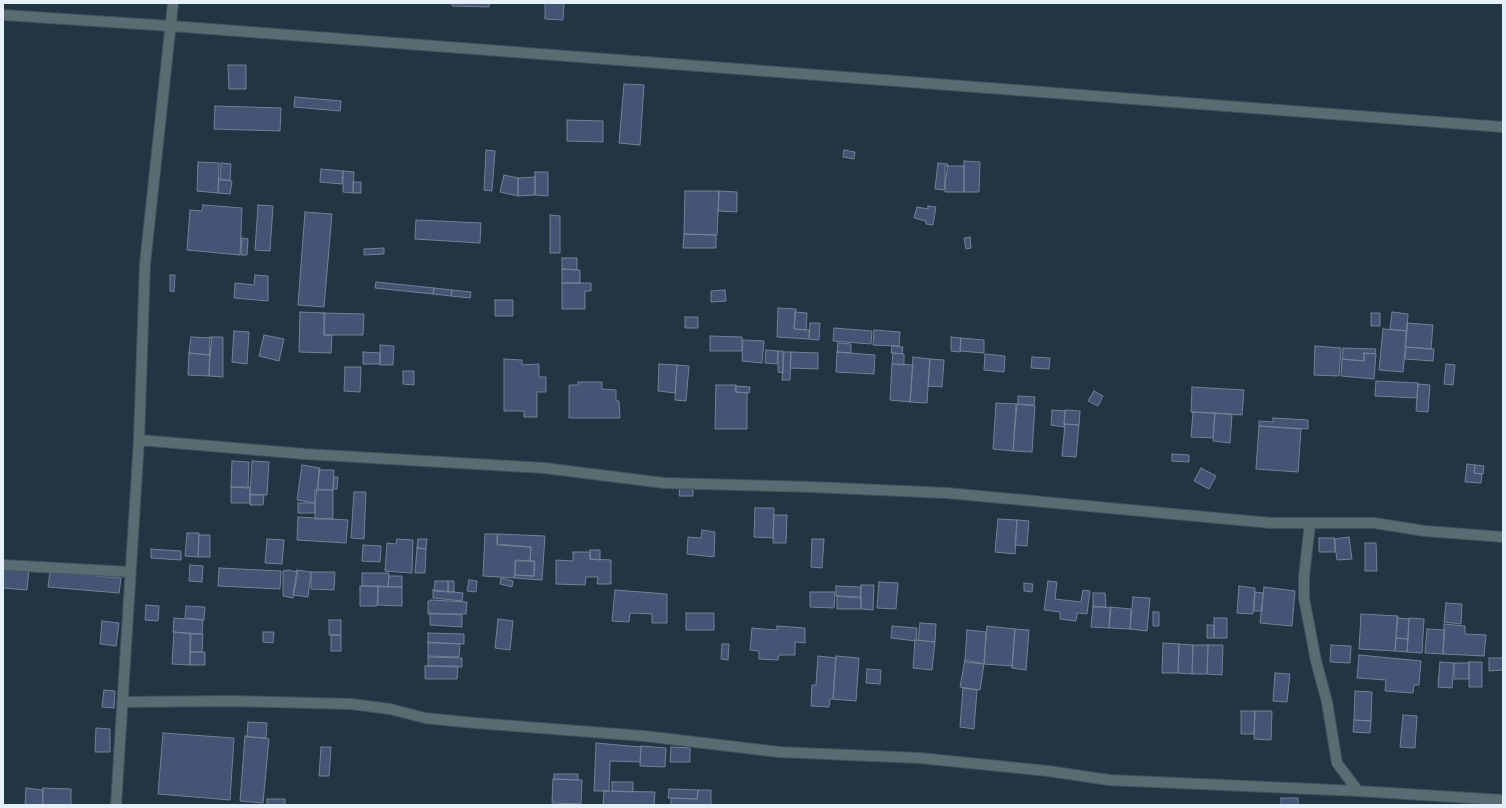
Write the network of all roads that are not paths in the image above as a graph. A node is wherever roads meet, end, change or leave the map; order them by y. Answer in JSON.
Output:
{"nodes":[{"id":1,"x":173,"y":3,"type":"edge"},
{"id":2,"x":3,"y":15,"type":"edge"},
{"id":3,"x":171,"y":26,"type":"junction"},
{"id":4,"x":1503,"y":127,"type":"edge"},
{"id":5,"x":139,"y":440,"type":"junction"},
{"id":6,"x":1310,"y":523,"type":"junction"},
{"id":7,"x":1503,"y":537,"type":"edge"},
{"id":8,"x":3,"y":565,"type":"edge"},
{"id":9,"x":130,"y":572,"type":"junction"},
{"id":10,"x":122,"y":702,"type":"junction"},
{"id":11,"x":1358,"y":791,"type":"junction"},
{"id":12,"x":1503,"y":800,"type":"edge"},
{"id":13,"x":116,"y":805,"type":"edge"}],
"edges":[{"from":1,"to":3,"type":"street"},
{"from":2,"to":3,"type":"street"},
{"from":3,"to":4,"type":"street"},
{"from":3,"to":5,"type":"street"},
{"from":5,"to":6,"type":"street"},
{"from":5,"to":9,"type":"street"},
{"from":6,"to":7,"type":"street"},
{"from":6,"to":11,"type":"street"},
{"from":8,"to":9,"type":"street"},
{"from":9,"to":10,"type":"street"},
{"from":10,"to":11,"type":"street"},
{"from":10,"to":13,"type":"street"},
{"from":11,"to":12,"type":"street"}]}
